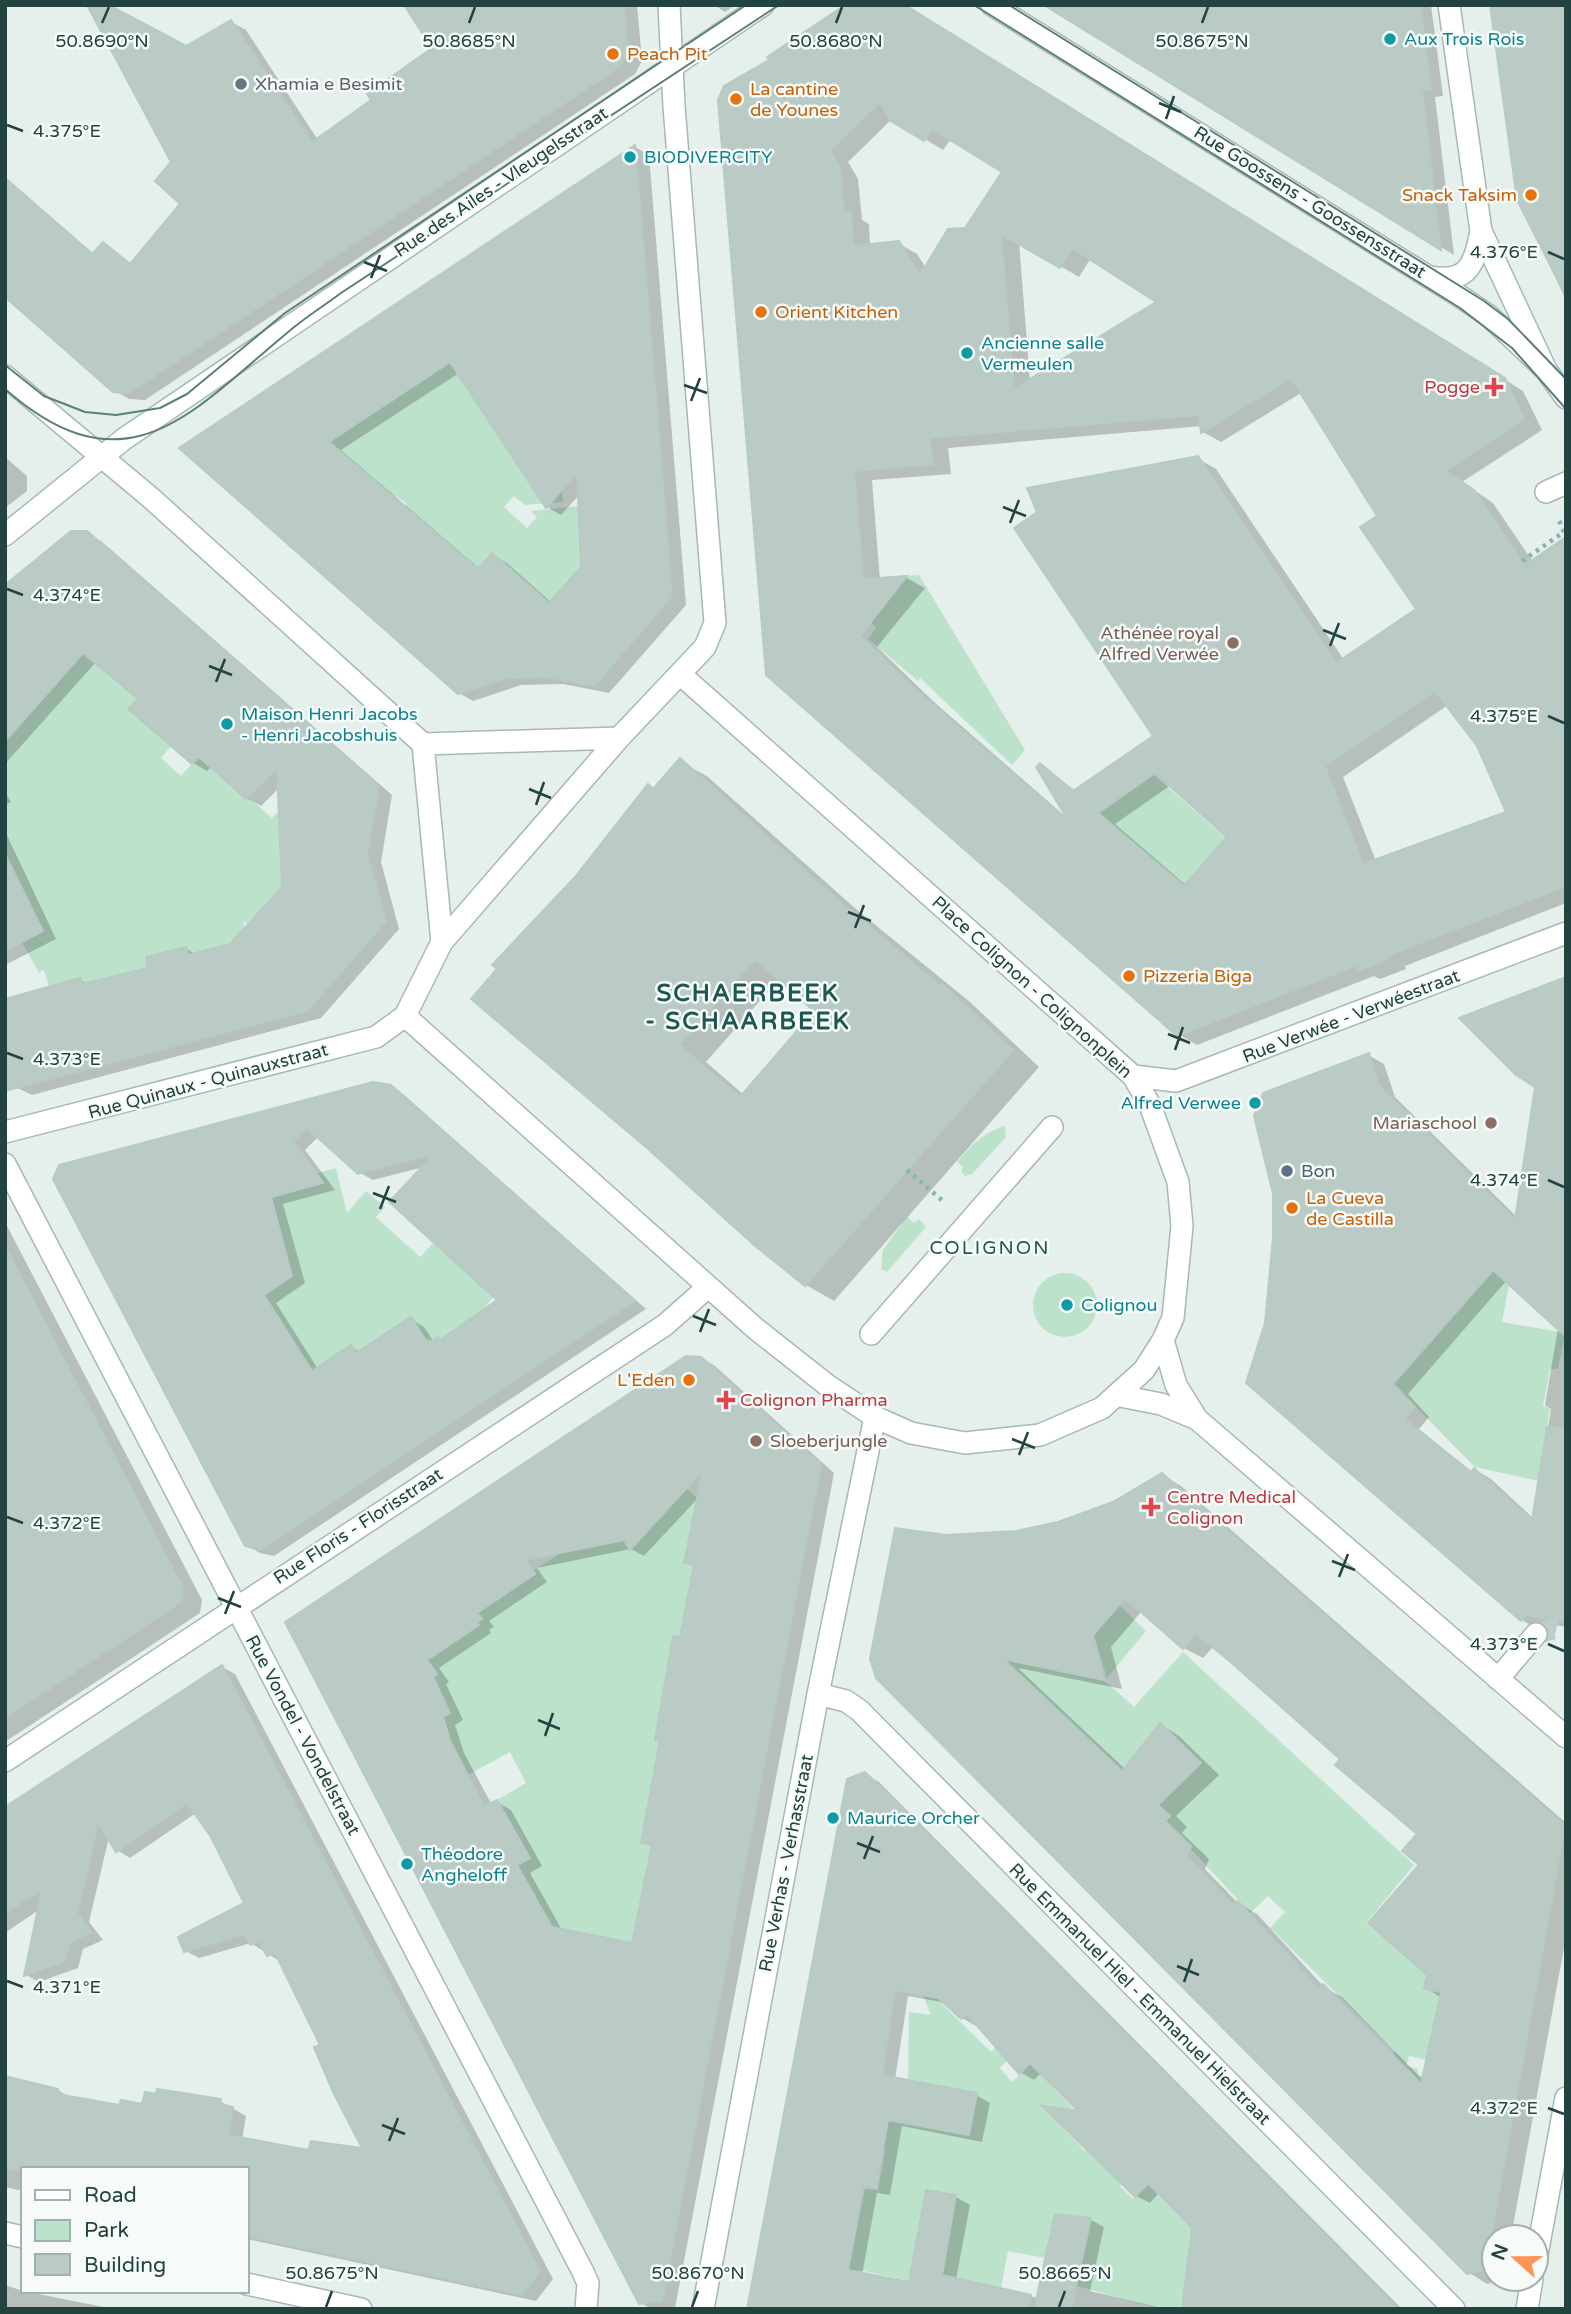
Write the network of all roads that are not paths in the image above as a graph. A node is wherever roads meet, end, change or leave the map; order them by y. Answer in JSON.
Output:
{"nodes":[{"id":1,"x":669,"y":5,"type":"edge"},
{"id":2,"x":763,"y":5,"type":"edge"},
{"id":3,"x":992,"y":5,"type":"edge"},
{"id":4,"x":1449,"y":5,"type":"edge"},
{"id":5,"x":673,"y":65,"type":"junction"},
{"id":6,"x":1481,"y":231,"type":"junction"},
{"id":7,"x":1429,"y":276,"type":"junction"},
{"id":8,"x":1546,"y":370,"type":"junction"},
{"id":9,"x":5,"y":376,"type":"edge"},
{"id":10,"x":1566,"y":398,"type":"edge"},
{"id":11,"x":102,"y":456,"type":"junction"},
{"id":12,"x":1566,"y":483,"type":"edge"},
{"id":13,"x":1546,"y":492,"type":"dead end"},
{"id":14,"x":5,"y":536,"type":"edge"},
{"id":15,"x":680,"y":674,"type":"junction"},
{"id":16,"x":619,"y":738,"type":"junction"},
{"id":17,"x":423,"y":744,"type":"junction"},
{"id":18,"x":1566,"y":933,"type":"edge"},
{"id":19,"x":442,"y":942,"type":"junction"},
{"id":20,"x":405,"y":1016,"type":"junction"},
{"id":21,"x":1133,"y":1076,"type":"junction"},
{"id":22,"x":1052,"y":1127,"type":"dead end"},
{"id":23,"x":5,"y":1132,"type":"edge"},
{"id":24,"x":5,"y":1164,"type":"edge"},
{"id":25,"x":708,"y":1287,"type":"junction"},
{"id":26,"x":871,"y":1334,"type":"dead end"},
{"id":27,"x":1163,"y":1340,"type":"junction"},
{"id":28,"x":1120,"y":1396,"type":"junction"},
{"id":29,"x":874,"y":1417,"type":"junction"},
{"id":30,"x":1197,"y":1419,"type":"junction"},
{"id":31,"x":236,"y":1607,"type":"junction"},
{"id":32,"x":1536,"y":1634,"type":"dead end"},
{"id":33,"x":1498,"y":1679,"type":"junction"},
{"id":34,"x":818,"y":1694,"type":"junction"},
{"id":35,"x":1566,"y":1737,"type":"edge"},
{"id":36,"x":5,"y":1761,"type":"edge"},
{"id":37,"x":1566,"y":2098,"type":"edge"},
{"id":38,"x":1543,"y":2223,"type":"edge"},
{"id":39,"x":248,"y":2284,"type":"edge"},
{"id":40,"x":361,"y":2309,"type":"edge"},
{"id":41,"x":586,"y":2309,"type":"edge"},
{"id":42,"x":703,"y":2309,"type":"edge"},
{"id":43,"x":1454,"y":2309,"type":"edge"}],
"edges":[{"from":1,"to":5,"type":"street"},
{"from":2,"to":5,"type":"street","name":"Rue des Ailes - Vleugelsstraat"},
{"from":3,"to":7,"type":"street","name":"Rue Goossens - Goossensstraat"},
{"from":4,"to":6,"type":"street"},
{"from":5,"to":11,"type":"street","name":"Rue des Ailes - Vleugelsstraat"},
{"from":5,"to":15,"type":"street"},
{"from":6,"to":7,"type":"street"},
{"from":6,"to":8,"type":"street"},
{"from":7,"to":8,"type":"street","name":"Rue Goossens - Goossensstraat"},
{"from":8,"to":10,"type":"street"},
{"from":9,"to":11,"type":"street"},
{"from":11,"to":14,"type":"street","name":"Rue des Ailes - Vleugelsstraat"},
{"from":11,"to":17,"type":"street"},
{"from":12,"to":13,"type":"street"},
{"from":15,"to":16,"type":"street"},
{"from":15,"to":21,"type":"street","name":"Place Colignon - Colignonplein"},
{"from":16,"to":17,"type":"street"},
{"from":16,"to":19,"type":"street"},
{"from":17,"to":19,"type":"street"},
{"from":18,"to":21,"type":"street","name":"Rue Verwée - Verwéestraat"},
{"from":19,"to":20,"type":"street"},
{"from":20,"to":23,"type":"street","name":"Rue Quinaux - Quinauxstraat"},
{"from":20,"to":25,"type":"street","name":"Place Colignon - Colignonplein"},
{"from":21,"to":27,"type":"street","name":"Place Colignon - Colignonplein"},
{"from":22,"to":26,"type":"street"},
{"from":24,"to":31,"type":"street","name":"Rue Vondel - Vondelstraat"},
{"from":25,"to":29,"type":"street","name":"Place Colignon - Colignonplein"},
{"from":25,"to":31,"type":"street","name":"Rue Floris - Florisstraat"},
{"from":27,"to":28,"type":"street","name":"Place Colignon - Colignonplein"},
{"from":27,"to":30,"type":"street"},
{"from":28,"to":29,"type":"street","name":"Place Colignon - Colignonplein"},
{"from":28,"to":30,"type":"street"},
{"from":29,"to":34,"type":"street","name":"Rue Verhas - Verhasstraat"},
{"from":30,"to":33,"type":"street"},
{"from":31,"to":36,"type":"street","name":"Rue Floris - Florisstraat"},
{"from":31,"to":41,"type":"street","name":"Rue Vondel - Vondelstraat"},
{"from":32,"to":33,"type":"street"},
{"from":33,"to":35,"type":"street"},
{"from":34,"to":42,"type":"street","name":"Rue Verhas - Verhasstraat"},
{"from":34,"to":43,"type":"street","name":"Rue Emmanuel Hiel - Emmanuel Hielstraat"},
{"from":37,"to":38,"type":"street"},
{"from":39,"to":40,"type":"street"}]}
